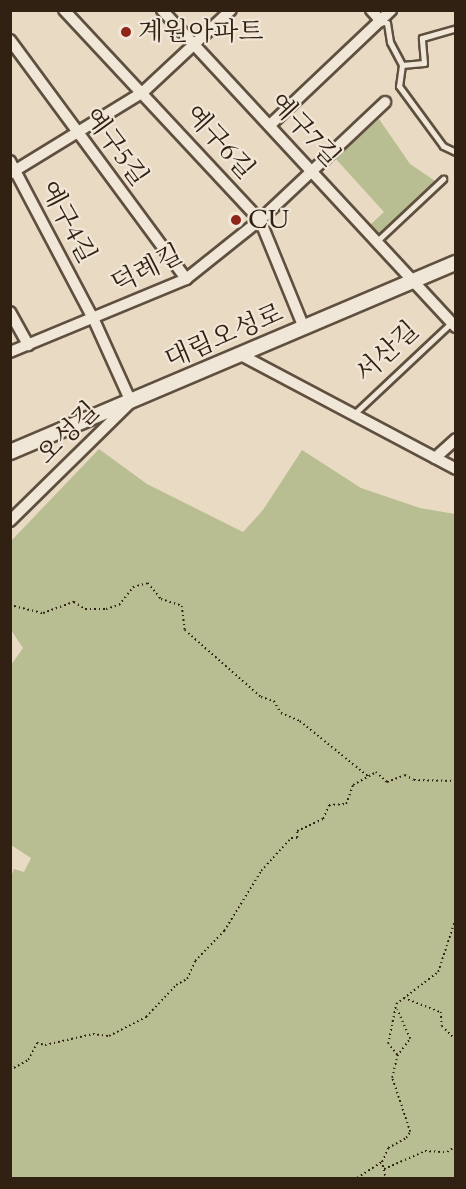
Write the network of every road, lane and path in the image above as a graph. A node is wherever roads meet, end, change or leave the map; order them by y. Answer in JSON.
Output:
{"nodes":[{"id":1,"x":64,"y":10,"type":"edge"},
{"id":2,"x":162,"y":10,"type":"edge"},
{"id":3,"x":231,"y":10,"type":"edge"},
{"id":4,"x":371,"y":10,"type":"edge"},
{"id":5,"x":391,"y":10,"type":"edge"},
{"id":6,"x":381,"y":21,"type":"junction"},
{"id":7,"x":456,"y":28,"type":"edge"},
{"id":8,"x":10,"y":40,"type":"edge"},
{"id":9,"x":195,"y":45,"type":"junction"},
{"id":10,"x":402,"y":65,"type":"junction"},
{"id":11,"x":143,"y":92,"type":"junction"},
{"id":12,"x":385,"y":102,"type":"dead end"},
{"id":13,"x":270,"y":125,"type":"junction"},
{"id":14,"x":79,"y":135,"type":"junction"},
{"id":15,"x":456,"y":152,"type":"edge"},
{"id":16,"x":12,"y":168,"type":"edge"},
{"id":17,"x":313,"y":172,"type":"junction"},
{"id":18,"x":444,"y":179,"type":"dead end"},
{"id":19,"x":260,"y":220,"type":"junction"},
{"id":20,"x":377,"y":241,"type":"junction"},
{"id":21,"x":456,"y":263,"type":"edge"},
{"id":22,"x":186,"y":279,"type":"junction"},
{"id":23,"x":414,"y":281,"type":"junction"},
{"id":24,"x":10,"y":312,"type":"edge"},
{"id":25,"x":94,"y":320,"type":"junction"},
{"id":26,"x":453,"y":325,"type":"edge"},
{"id":27,"x":304,"y":328,"type":"junction"},
{"id":28,"x":28,"y":345,"type":"junction"},
{"id":29,"x":10,"y":352,"type":"edge"},
{"id":30,"x":241,"y":355,"type":"junction"},
{"id":31,"x":131,"y":402,"type":"junction"},
{"id":32,"x":354,"y":415,"type":"junction"},
{"id":33,"x":456,"y":439,"type":"edge"},
{"id":34,"x":10,"y":452,"type":"edge"},
{"id":35,"x":435,"y":459,"type":"junction"},
{"id":36,"x":456,"y":470,"type":"edge"},
{"id":37,"x":10,"y":521,"type":"edge"},
{"id":38,"x":10,"y":605,"type":"edge"},
{"id":39,"x":369,"y":778,"type":"junction"},
{"id":40,"x":456,"y":781,"type":"edge"},
{"id":41,"x":456,"y":917,"type":"edge"},
{"id":42,"x":403,"y":998,"type":"junction"},
{"id":43,"x":397,"y":1010,"type":"junction"},
{"id":44,"x":456,"y":1040,"type":"edge"},
{"id":45,"x":397,"y":1056,"type":"junction"},
{"id":46,"x":10,"y":1070,"type":"edge"},
{"id":47,"x":456,"y":1146,"type":"edge"},
{"id":48,"x":382,"y":1160,"type":"junction"},
{"id":49,"x":384,"y":1169,"type":"junction"},
{"id":50,"x":357,"y":1179,"type":"edge"},
{"id":51,"x":386,"y":1179,"type":"edge"}],
"edges":[{"from":1,"to":11,"type":"street","name":"예구6길"},
{"from":2,"to":9,"type":"street","name":"예구7길"},
{"from":3,"to":9,"type":"street"},
{"from":4,"to":6,"type":"street"},
{"from":5,"to":6,"type":"street"},
{"from":6,"to":10,"type":"lane"},
{"from":6,"to":13,"type":"street"},
{"from":7,"to":10,"type":"lane"},
{"from":8,"to":14,"type":"street","name":"예구5길"},
{"from":9,"to":11,"type":"street"},
{"from":9,"to":13,"type":"street","name":"예구7길"},
{"from":10,"to":15,"type":"lane"},
{"from":11,"to":14,"type":"street"},
{"from":11,"to":19,"type":"street","name":"예구6길"},
{"from":12,"to":17,"type":"street","name":"덕례길"},
{"from":13,"to":17,"type":"street","name":"예구7길"},
{"from":14,"to":16,"type":"street"},
{"from":14,"to":22,"type":"street","name":"예구5길"},
{"from":16,"to":25,"type":"street","name":"예구4길"},
{"from":17,"to":19,"type":"street","name":"덕례길"},
{"from":17,"to":20,"type":"street","name":"예구7길"},
{"from":18,"to":20,"type":"lane"},
{"from":19,"to":22,"type":"street","name":"덕례길"},
{"from":19,"to":27,"type":"street","name":"예구6길"},
{"from":20,"to":23,"type":"street","name":"예구7길"},
{"from":21,"to":23,"type":"street","name":"대림오성로"},
{"from":22,"to":25,"type":"street","name":"덕례길"},
{"from":23,"to":26,"type":"street","name":"예구7길"},
{"from":23,"to":27,"type":"street","name":"대림오성로"},
{"from":24,"to":28,"type":"street"},
{"from":25,"to":28,"type":"street","name":"덕례길"},
{"from":25,"to":31,"type":"street","name":"예구4길"},
{"from":26,"to":32,"type":"lane","name":"서산길"},
{"from":27,"to":30,"type":"street","name":"대림오성로"},
{"from":28,"to":29,"type":"street","name":"덕례길"},
{"from":30,"to":31,"type":"street","name":"대림오성로"},
{"from":30,"to":32,"type":"street","name":"서산길"},
{"from":31,"to":34,"type":"street","name":"대림오성로"},
{"from":31,"to":37,"type":"street","name":"오성길"},
{"from":32,"to":35,"type":"street","name":"서산길"},
{"from":33,"to":35,"type":"street"},
{"from":35,"to":36,"type":"street","name":"서산길"},
{"from":38,"to":39,"type":"path"},
{"from":39,"to":40,"type":"path"},
{"from":39,"to":46,"type":"path"},
{"from":41,"to":42,"type":"path"},
{"from":42,"to":43,"type":"path"},
{"from":42,"to":44,"type":"path"},
{"from":43,"to":45,"type":"path"},
{"from":43,"to":45,"type":"path"},
{"from":45,"to":48,"type":"path"},
{"from":47,"to":49,"type":"path"},
{"from":48,"to":49,"type":"path"},
{"from":48,"to":50,"type":"path"},
{"from":49,"to":51,"type":"path"}]}
